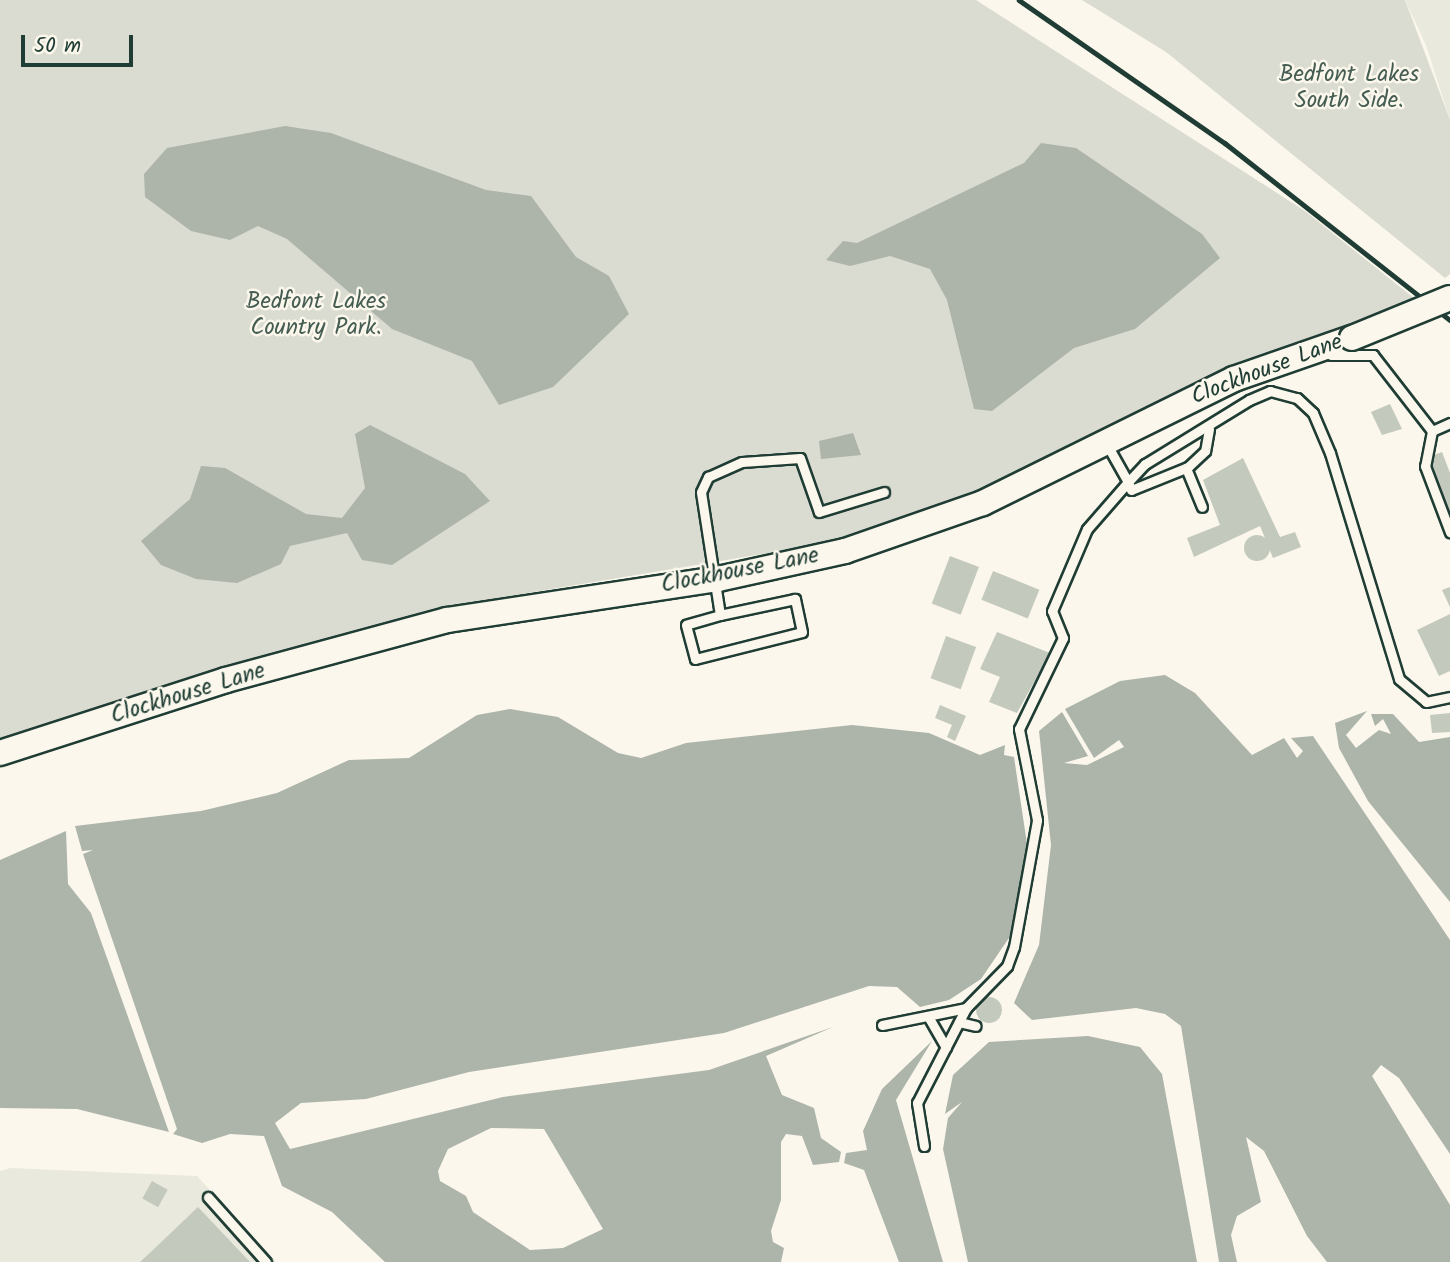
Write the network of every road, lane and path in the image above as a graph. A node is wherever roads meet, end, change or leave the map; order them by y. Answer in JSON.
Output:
{"nodes":[{"id":1,"x":1450,"y":298,"type":"edge"},
{"id":2,"x":1297,"y":354,"type":"junction"},
{"id":3,"x":1450,"y":423,"type":"edge"},
{"id":4,"x":1209,"y":429,"type":"junction"},
{"id":5,"x":1432,"y":431,"type":"junction"},
{"id":6,"x":1105,"y":441,"type":"junction"},
{"id":7,"x":1186,"y":468,"type":"junction"},
{"id":8,"x":1128,"y":482,"type":"junction"},
{"id":9,"x":884,"y":492,"type":"dead end"},
{"id":10,"x":1202,"y":506,"type":"dead end"},
{"id":11,"x":1450,"y":532,"type":"edge"},
{"id":12,"x":718,"y":579,"type":"junction"},
{"id":13,"x":720,"y":615,"type":"junction"},
{"id":14,"x":1450,"y":697,"type":"edge"},
{"id":15,"x":0,"y":753,"type":"edge"},
{"id":16,"x":966,"y":1008,"type":"junction"},
{"id":17,"x":929,"y":1018,"type":"junction"},
{"id":18,"x":959,"y":1022,"type":"junction"},
{"id":19,"x":882,"y":1025,"type":"dead end"},
{"id":20,"x":976,"y":1026,"type":"dead end"},
{"id":21,"x":946,"y":1048,"type":"junction"},
{"id":22,"x":924,"y":1146,"type":"dead end"},
{"id":23,"x":208,"y":1197,"type":"dead end"},
{"id":24,"x":266,"y":1262,"type":"edge"}],
"edges":[{"from":1,"to":2,"type":"main road","name":"Clockhouse Lane","bridge":true},
{"from":2,"to":5,"type":"lane"},
{"from":2,"to":6,"type":"main road","name":"Clockhouse Lane"},
{"from":3,"to":5,"type":"lane"},
{"from":4,"to":7,"type":"lane"},
{"from":4,"to":8,"type":"lane"},
{"from":4,"to":14,"type":"lane"},
{"from":5,"to":11,"type":"lane"},
{"from":6,"to":8,"type":"lane"},
{"from":6,"to":12,"type":"main road","name":"Clockhouse Lane"},
{"from":7,"to":8,"type":"lane"},
{"from":7,"to":10,"type":"lane"},
{"from":8,"to":16,"type":"lane"},
{"from":9,"to":12,"type":"lane"},
{"from":12,"to":13,"type":"lane"},
{"from":12,"to":15,"type":"main road","name":"Clockhouse Lane"},
{"from":13,"to":13,"type":"lane"},
{"from":16,"to":17,"type":"lane"},
{"from":16,"to":18,"type":"lane"},
{"from":17,"to":19,"type":"lane"},
{"from":17,"to":21,"type":"lane"},
{"from":18,"to":20,"type":"lane"},
{"from":18,"to":21,"type":"lane"},
{"from":21,"to":22,"type":"lane"},
{"from":23,"to":24,"type":"lane"}]}
